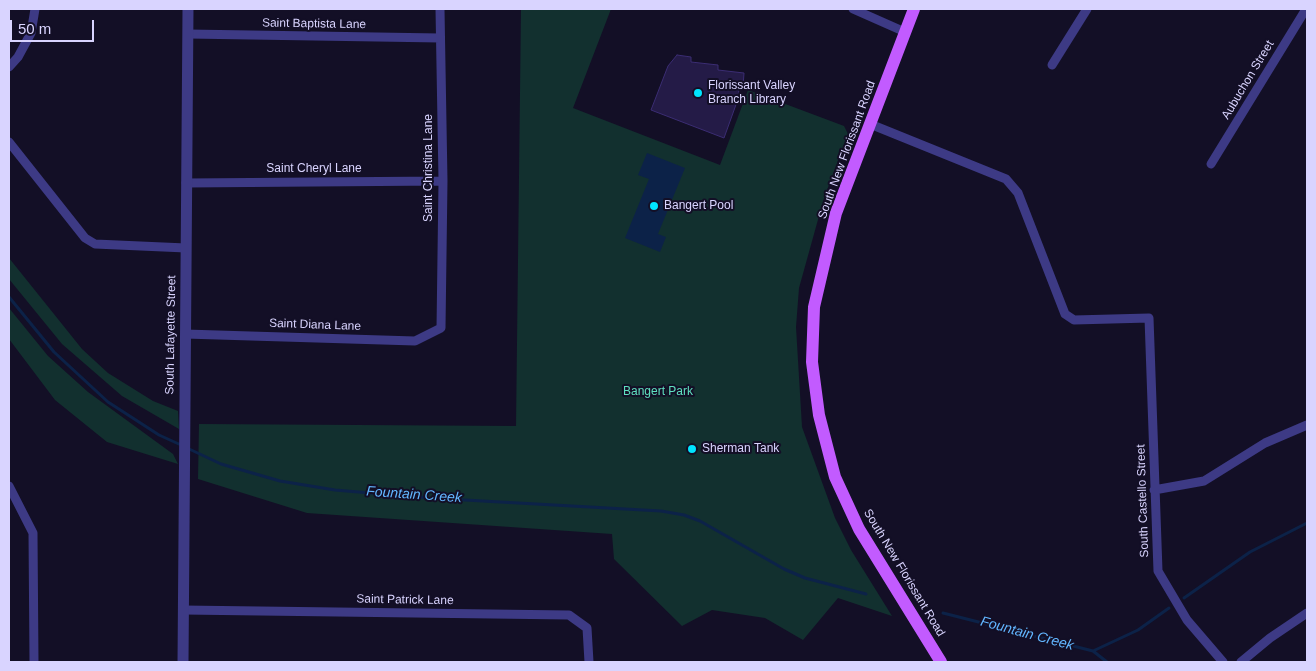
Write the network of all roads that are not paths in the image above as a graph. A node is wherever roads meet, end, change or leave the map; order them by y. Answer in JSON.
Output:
{"nodes":[{"id":1,"x":35,"y":9,"type":"edge"},
{"id":2,"x":188,"y":9,"type":"edge"},
{"id":3,"x":440,"y":9,"type":"edge"},
{"id":4,"x":853,"y":9,"type":"edge"},
{"id":5,"x":914,"y":9,"type":"edge"},
{"id":6,"x":1087,"y":9,"type":"edge"},
{"id":7,"x":1294,"y":9,"type":"edge"},
{"id":8,"x":1305,"y":13,"type":"edge"},
{"id":9,"x":905,"y":32,"type":"junction"},
{"id":10,"x":188,"y":34,"type":"junction"},
{"id":11,"x":440,"y":38,"type":"junction"},
{"id":12,"x":1052,"y":65,"type":"dead end"},
{"id":13,"x":9,"y":67,"type":"edge"},
{"id":14,"x":870,"y":124,"type":"junction"},
{"id":15,"x":9,"y":142,"type":"edge"},
{"id":16,"x":1211,"y":164,"type":"dead end"},
{"id":17,"x":443,"y":181,"type":"junction"},
{"id":18,"x":186,"y":183,"type":"junction"},
{"id":19,"x":186,"y":248,"type":"junction"},
{"id":20,"x":440,"y":328,"type":"joint"},
{"id":21,"x":185,"y":334,"type":"junction"},
{"id":22,"x":1307,"y":425,"type":"edge"},
{"id":23,"x":9,"y":486,"type":"edge"},
{"id":24,"x":1154,"y":490,"type":"junction"},
{"id":25,"x":183,"y":610,"type":"junction"},
{"id":26,"x":1307,"y":613,"type":"edge"},
{"id":27,"x":34,"y":662,"type":"edge"},
{"id":28,"x":183,"y":662,"type":"edge"},
{"id":29,"x":589,"y":662,"type":"edge"},
{"id":30,"x":941,"y":662,"type":"edge"},
{"id":31,"x":1223,"y":662,"type":"edge"},
{"id":32,"x":1241,"y":662,"type":"edge"}],
"edges":[{"from":1,"to":13,"type":"street"},
{"from":2,"to":10,"type":"street","name":"South Lafayette Street"},
{"from":3,"to":11,"type":"street","name":"Saint Christina Lane"},
{"from":4,"to":9,"type":"street"},
{"from":5,"to":9,"type":"main road","name":"South New Florissant Road"},
{"from":6,"to":12,"type":"street"},
{"from":7,"to":8,"type":"street"},
{"from":8,"to":16,"type":"street","name":"Aubuchon Street"},
{"from":9,"to":14,"type":"main road","name":"South New Florissant Road"},
{"from":10,"to":11,"type":"street","name":"Saint Baptista Lane"},
{"from":10,"to":18,"type":"street","name":"South Lafayette Street"},
{"from":11,"to":17,"type":"street","name":"Saint Christina Lane"},
{"from":14,"to":24,"type":"street","name":"South Castello Street"},
{"from":14,"to":30,"type":"main road","name":"South New Florissant Road"},
{"from":15,"to":19,"type":"street"},
{"from":17,"to":18,"type":"street","name":"Saint Cheryl Lane"},
{"from":17,"to":20,"type":"street","name":"Saint Christina Lane"},
{"from":18,"to":19,"type":"street","name":"South Lafayette Street"},
{"from":19,"to":21,"type":"street","name":"South Lafayette Street"},
{"from":20,"to":21,"type":"street","name":"Saint Diana Lane"},
{"from":21,"to":25,"type":"street","name":"South Lafayette Street"},
{"from":22,"to":24,"type":"street"},
{"from":23,"to":27,"type":"street"},
{"from":24,"to":31,"type":"street","name":"South Castello Street"},
{"from":25,"to":28,"type":"street","name":"South Lafayette Street"},
{"from":25,"to":29,"type":"street","name":"Saint Patrick Lane"},
{"from":26,"to":32,"type":"street"}]}
